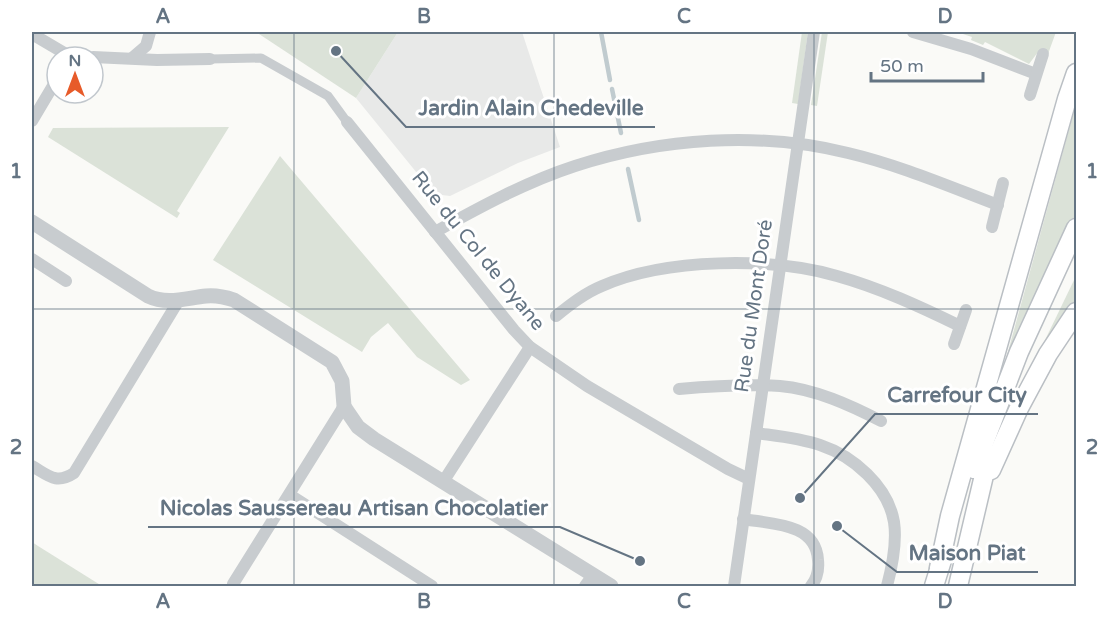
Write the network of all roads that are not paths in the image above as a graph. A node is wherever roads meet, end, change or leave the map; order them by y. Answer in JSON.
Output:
{"nodes":[{"id":1,"x":150,"y":32,"type":"edge"},
{"id":2,"x":814,"y":32,"type":"edge"},
{"id":3,"x":913,"y":32,"type":"edge"},
{"id":4,"x":32,"y":34,"type":"edge"},
{"id":5,"x":50,"y":45,"type":"edge"},
{"id":6,"x":1043,"y":54,"type":"dead end"},
{"id":7,"x":105,"y":57,"type":"edge"},
{"id":8,"x":132,"y":58,"type":"junction"},
{"id":9,"x":210,"y":59,"type":"joint"},
{"id":10,"x":1077,"y":73,"type":"edge"},
{"id":11,"x":1036,"y":75,"type":"junction"},
{"id":12,"x":1030,"y":95,"type":"dead end"},
{"id":13,"x":45,"y":100,"type":"edge"},
{"id":14,"x":32,"y":121,"type":"edge"},
{"id":15,"x":347,"y":122,"type":"joint"},
{"id":16,"x":797,"y":144,"type":"junction"},
{"id":17,"x":1003,"y":183,"type":"dead end"},
{"id":18,"x":998,"y":205,"type":"junction"},
{"id":19,"x":33,"y":226,"type":"edge"},
{"id":20,"x":992,"y":227,"type":"dead end"},
{"id":21,"x":1077,"y":228,"type":"edge"},
{"id":22,"x":435,"y":231,"type":"junction"},
{"id":23,"x":1077,"y":246,"type":"edge"},
{"id":24,"x":32,"y":259,"type":"edge"},
{"id":25,"x":780,"y":266,"type":"junction"},
{"id":26,"x":66,"y":281,"type":"dead end"},
{"id":27,"x":179,"y":300,"type":"junction"},
{"id":28,"x":966,"y":310,"type":"dead end"},
{"id":29,"x":1077,"y":312,"type":"edge"},
{"id":30,"x":556,"y":316,"type":"dead end"},
{"id":31,"x":960,"y":326,"type":"junction"},
{"id":32,"x":954,"y":344,"type":"dead end"},
{"id":33,"x":530,"y":347,"type":"junction"},
{"id":34,"x":763,"y":386,"type":"junction"},
{"id":35,"x":679,"y":388,"type":"dead end"},
{"id":36,"x":344,"y":406,"type":"junction"},
{"id":37,"x":881,"y":420,"type":"dead end"},
{"id":38,"x":756,"y":433,"type":"junction"},
{"id":39,"x":32,"y":466,"type":"edge"},
{"id":40,"x":749,"y":479,"type":"junction"},
{"id":41,"x":443,"y":482,"type":"junction"},
{"id":42,"x":981,"y":491,"type":"junction"},
{"id":43,"x":290,"y":495,"type":"junction"},
{"id":44,"x":743,"y":519,"type":"junction"},
{"id":45,"x":939,"y":568,"type":"junction"},
{"id":46,"x":589,"y":581,"type":"edge"},
{"id":47,"x":233,"y":586,"type":"edge"},
{"id":48,"x":432,"y":586,"type":"edge"},
{"id":49,"x":611,"y":586,"type":"edge"},
{"id":50,"x":734,"y":586,"type":"edge"},
{"id":51,"x":811,"y":586,"type":"edge"},
{"id":52,"x":887,"y":586,"type":"edge"},
{"id":53,"x":934,"y":586,"type":"edge"},
{"id":54,"x":958,"y":586,"type":"edge"}],
"edges":[{"from":1,"to":8,"type":"street"},
{"from":2,"to":16,"type":"street","name":"Rue du Mont Doré"},
{"from":3,"to":11,"type":"street"},
{"from":4,"to":5,"type":"street"},
{"from":6,"to":11,"type":"street"},
{"from":7,"to":8,"type":"street"},
{"from":8,"to":9,"type":"street"},
{"from":9,"to":15,"type":"street"},
{"from":10,"to":45,"type":"main road"},
{"from":11,"to":12,"type":"street"},
{"from":13,"to":14,"type":"street"},
{"from":15,"to":22,"type":"street","name":"Rue du Col de Dyane"},
{"from":16,"to":18,"type":"street"},
{"from":16,"to":22,"type":"street"},
{"from":16,"to":25,"type":"street","name":"Rue du Mont Doré"},
{"from":17,"to":18,"type":"street"},
{"from":18,"to":20,"type":"street"},
{"from":19,"to":27,"type":"street"},
{"from":21,"to":45,"type":"main road"},
{"from":22,"to":33,"type":"street","name":"Rue du Col de Dyane"},
{"from":23,"to":42,"type":"main road"},
{"from":24,"to":26,"type":"street"},
{"from":25,"to":30,"type":"street"},
{"from":25,"to":31,"type":"street"},
{"from":25,"to":34,"type":"street","name":"Rue du Mont Doré"},
{"from":27,"to":36,"type":"street"},
{"from":27,"to":39,"type":"street"},
{"from":28,"to":31,"type":"street"},
{"from":29,"to":42,"type":"main road"},
{"from":31,"to":32,"type":"street"},
{"from":33,"to":40,"type":"street","name":"Rue du Col de Dyane"},
{"from":33,"to":41,"type":"street"},
{"from":34,"to":35,"type":"street"},
{"from":34,"to":37,"type":"street"},
{"from":34,"to":38,"type":"street","name":"Rue du Mont Doré"},
{"from":36,"to":41,"type":"street"},
{"from":36,"to":43,"type":"street"},
{"from":38,"to":40,"type":"street","name":"Rue du Mont Doré"},
{"from":38,"to":52,"type":"street"},
{"from":40,"to":44,"type":"street","name":"Rue du Mont Doré"},
{"from":41,"to":46,"type":"street"},
{"from":42,"to":54,"type":"main road"},
{"from":43,"to":47,"type":"street"},
{"from":43,"to":48,"type":"street"},
{"from":44,"to":50,"type":"street","name":"Rue du Mont Doré"},
{"from":44,"to":51,"type":"street"},
{"from":45,"to":53,"type":"main road"},
{"from":46,"to":49,"type":"street"}]}
